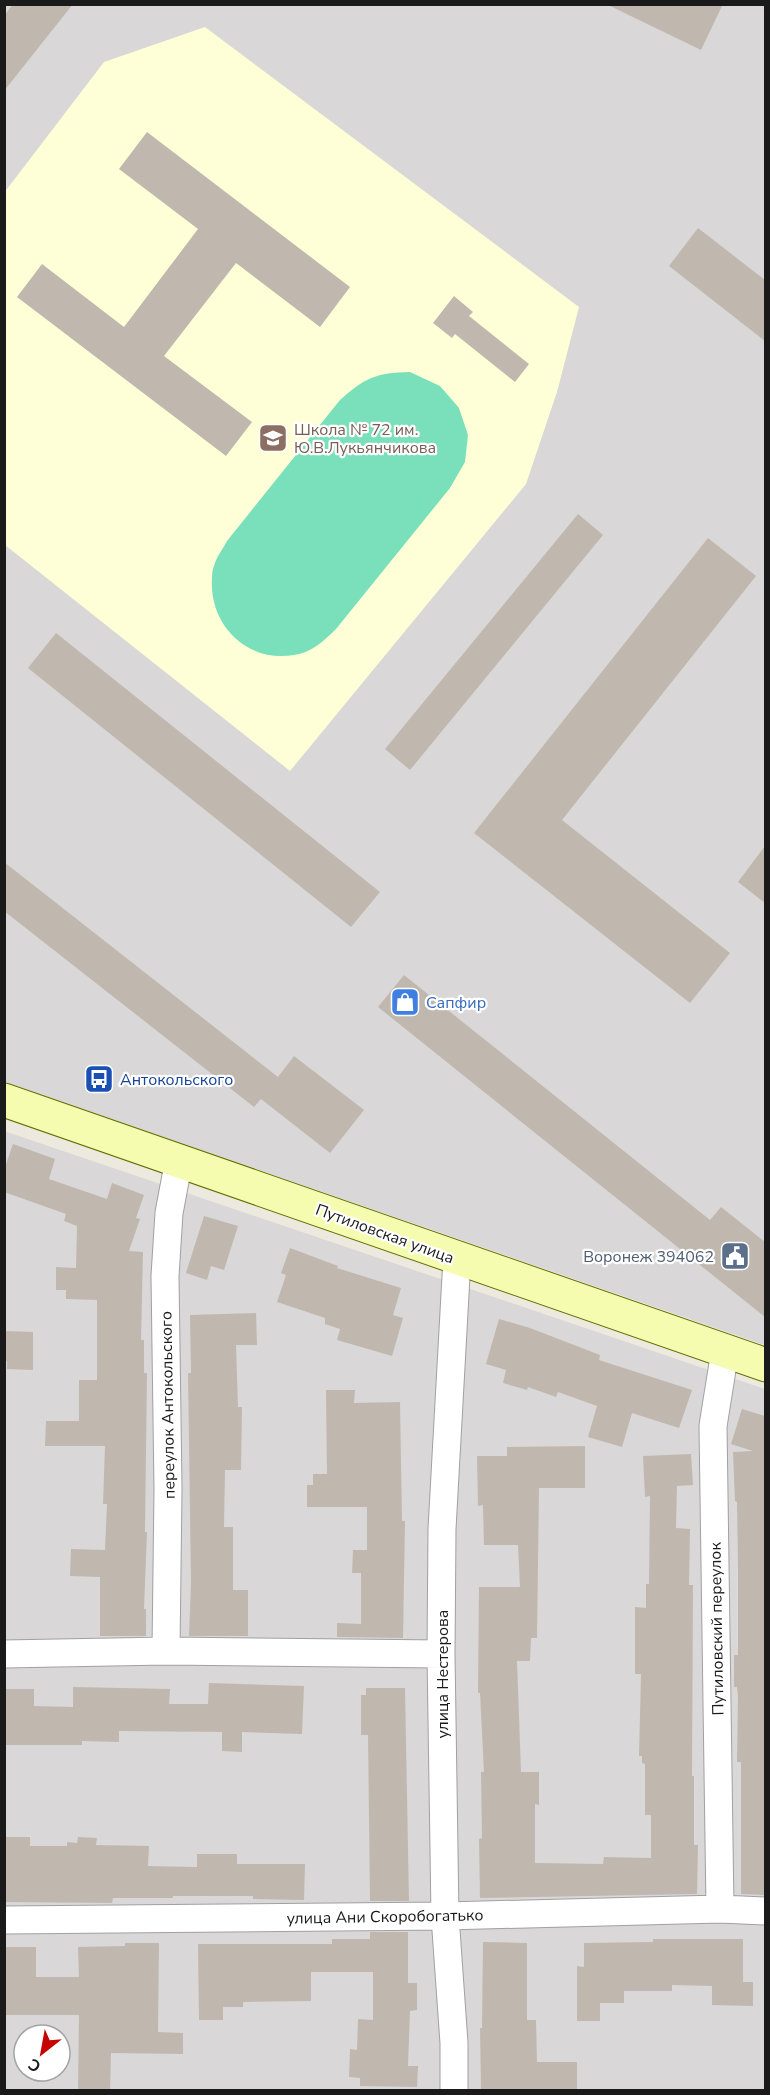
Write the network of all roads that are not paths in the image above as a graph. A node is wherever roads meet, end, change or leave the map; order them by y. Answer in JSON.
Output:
{"nodes":[{"id":1,"x":4,"y":1100,"type":"edge"},
{"id":2,"x":178,"y":1160,"type":"junction"},
{"id":3,"x":457,"y":1258,"type":"junction"},
{"id":4,"x":725,"y":1351,"type":"junction"},
{"id":5,"x":765,"y":1365,"type":"edge"},
{"id":6,"x":166,"y":1652,"type":"junction"},
{"id":7,"x":4,"y":1654,"type":"edge"},
{"id":8,"x":441,"y":1654,"type":"junction"},
{"id":9,"x":720,"y":1909,"type":"junction"},
{"id":10,"x":765,"y":1911,"type":"edge"},
{"id":11,"x":445,"y":1916,"type":"junction"},
{"id":12,"x":4,"y":1920,"type":"edge"},
{"id":13,"x":454,"y":2091,"type":"edge"}],
"edges":[{"from":1,"to":2,"type":"street","name":"Путиловская улица"},
{"from":2,"to":3,"type":"street","name":"Путиловская улица"},
{"from":2,"to":6,"type":"street","name":"переулок Антокольского"},
{"from":3,"to":4,"type":"street","name":"Путиловская улица"},
{"from":3,"to":8,"type":"street","name":"улица Нестерова"},
{"from":4,"to":5,"type":"street","name":"Путиловская улица"},
{"from":4,"to":9,"type":"street","name":"Путиловский переулок"},
{"from":6,"to":7,"type":"street"},
{"from":6,"to":8,"type":"street"},
{"from":8,"to":11,"type":"street","name":"улица Нестерова"},
{"from":9,"to":10,"type":"street","name":"улица Ани Скоробогатько"},
{"from":9,"to":11,"type":"street","name":"улица Ани Скоробогатько"},
{"from":11,"to":12,"type":"street","name":"улица Ани Скоробогатько"},
{"from":11,"to":13,"type":"street","name":"улица Нестерова"}]}
